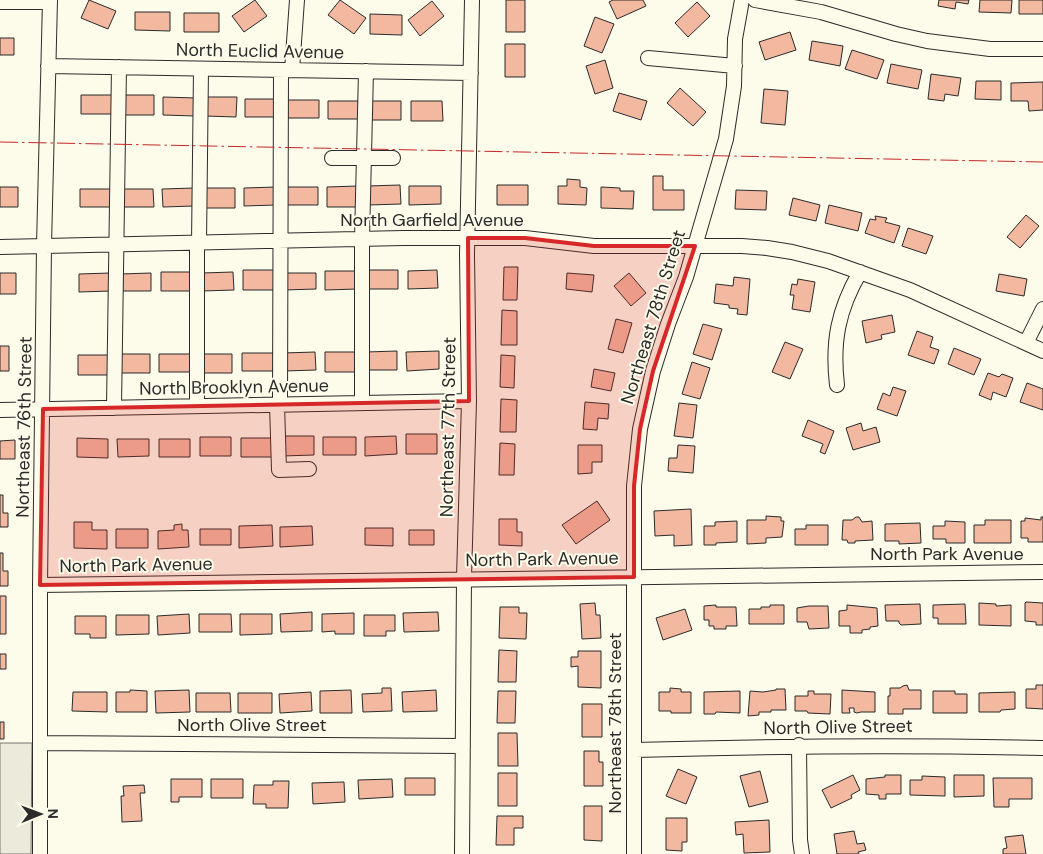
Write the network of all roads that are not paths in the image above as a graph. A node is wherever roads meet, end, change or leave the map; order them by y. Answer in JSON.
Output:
{"nodes":[{"id":1,"x":297,"y":0,"type":"edge"},
{"id":2,"x":472,"y":0,"type":"edge"},
{"id":3,"x":742,"y":0,"type":"edge"},
{"id":4,"x":755,"y":0,"type":"edge"},
{"id":5,"x":50,"y":1,"type":"edge"},
{"id":6,"x":0,"y":2,"type":"edge"},
{"id":7,"x":1043,"y":48,"type":"edge"},
{"id":8,"x":648,"y":58,"type":"dead end"},
{"id":9,"x":48,"y":66,"type":"junction"},
{"id":10,"x":736,"y":66,"type":"junction"},
{"id":11,"x":119,"y":67,"type":"junction"},
{"id":12,"x":201,"y":69,"type":"junction"},
{"id":13,"x":287,"y":70,"type":"junction"},
{"id":14,"x":366,"y":71,"type":"junction"},
{"id":15,"x":471,"y":73,"type":"junction"},
{"id":16,"x":332,"y":158,"type":"dead end"},
{"id":17,"x":364,"y":158,"type":"junction"},
{"id":18,"x":393,"y":158,"type":"dead end"},
{"id":19,"x":468,"y":238,"type":"junction"},
{"id":20,"x":362,"y":239,"type":"junction"},
{"id":21,"x":280,"y":241,"type":"junction"},
{"id":22,"x":198,"y":243,"type":"junction"},
{"id":23,"x":116,"y":245,"type":"junction"},
{"id":24,"x":44,"y":246,"type":"junction"},
{"id":25,"x":695,"y":246,"type":"junction"},
{"id":26,"x":0,"y":247,"type":"edge"},
{"id":27,"x":860,"y":272,"type":"junction"},
{"id":28,"x":1043,"y":309,"type":"edge"},
{"id":29,"x":1026,"y":343,"type":"junction"},
{"id":30,"x":1043,"y":350,"type":"edge"},
{"id":31,"x":837,"y":386,"type":"dead end"},
{"id":32,"x":469,"y":401,"type":"junction"},
{"id":33,"x":362,"y":403,"type":"junction"},
{"id":34,"x":278,"y":404,"type":"junction"},
{"id":35,"x":197,"y":406,"type":"junction"},
{"id":36,"x":114,"y":408,"type":"junction"},
{"id":37,"x":43,"y":409,"type":"junction"},
{"id":38,"x":0,"y":410,"type":"edge"},
{"id":39,"x":309,"y":470,"type":"dead end"},
{"id":40,"x":1043,"y":572,"type":"edge"},
{"id":41,"x":634,"y":577,"type":"junction"},
{"id":42,"x":464,"y":578,"type":"junction"},
{"id":43,"x":40,"y":585,"type":"junction"},
{"id":44,"x":40,"y":742,"type":"junction"},
{"id":45,"x":463,"y":746,"type":"junction"},
{"id":46,"x":799,"y":746,"type":"junction"},
{"id":47,"x":1043,"y":748,"type":"edge"},
{"id":48,"x":634,"y":750,"type":"junction"},
{"id":49,"x":40,"y":854,"type":"edge"},
{"id":50,"x":462,"y":854,"type":"edge"},
{"id":51,"x":634,"y":854,"type":"edge"},
{"id":52,"x":802,"y":854,"type":"edge"}],
"edges":[{"from":1,"to":13,"type":"street"},
{"from":2,"to":15,"type":"street","name":"Northeast 77th Street"},
{"from":3,"to":10,"type":"street","name":"Northeast 78th Street"},
{"from":4,"to":7,"type":"street"},
{"from":5,"to":6,"type":"street"},
{"from":5,"to":9,"type":"street","name":"Northeast 76th Street"},
{"from":8,"to":10,"type":"street"},
{"from":9,"to":11,"type":"street","name":"North Euclid Avenue"},
{"from":9,"to":24,"type":"street","name":"Northeast 76th Street"},
{"from":10,"to":25,"type":"street","name":"Northeast 78th Street"},
{"from":11,"to":12,"type":"street","name":"North Euclid Avenue"},
{"from":11,"to":23,"type":"street"},
{"from":12,"to":13,"type":"street","name":"North Euclid Avenue"},
{"from":12,"to":22,"type":"street"},
{"from":13,"to":14,"type":"street","name":"North Euclid Avenue"},
{"from":13,"to":21,"type":"street"},
{"from":14,"to":15,"type":"street","name":"North Euclid Avenue"},
{"from":14,"to":17,"type":"street"},
{"from":15,"to":19,"type":"street","name":"Northeast 77th Street"},
{"from":16,"to":17,"type":"street"},
{"from":17,"to":18,"type":"street"},
{"from":17,"to":20,"type":"street"},
{"from":19,"to":20,"type":"street","name":"North Garfield Avenue"},
{"from":19,"to":25,"type":"street","name":"North Garfield Avenue"},
{"from":19,"to":32,"type":"street","name":"Northeast 77th Street"},
{"from":20,"to":21,"type":"street","name":"North Garfield Avenue"},
{"from":20,"to":33,"type":"street"},
{"from":21,"to":22,"type":"street","name":"North Garfield Avenue"},
{"from":21,"to":34,"type":"street"},
{"from":22,"to":23,"type":"street","name":"North Garfield Avenue"},
{"from":22,"to":35,"type":"street"},
{"from":23,"to":24,"type":"street","name":"North Garfield Avenue"},
{"from":23,"to":36,"type":"street"},
{"from":24,"to":26,"type":"street","name":"North Garfield Avenue"},
{"from":24,"to":37,"type":"street","name":"Northeast 76th Street"},
{"from":25,"to":27,"type":"street","name":"North Garfield Avenue"},
{"from":25,"to":41,"type":"street","name":"Northeast 78th Street"},
{"from":27,"to":29,"type":"street","name":"North Garfield Avenue"},
{"from":27,"to":31,"type":"street"},
{"from":28,"to":29,"type":"street"},
{"from":29,"to":30,"type":"street","name":"North Garfield Avenue"},
{"from":32,"to":33,"type":"street","name":"North Brooklyn Avenue"},
{"from":32,"to":42,"type":"street","name":"Northeast 77th Street"},
{"from":33,"to":34,"type":"street","name":"North Brooklyn Avenue"},
{"from":34,"to":35,"type":"street","name":"North Brooklyn Avenue"},
{"from":34,"to":39,"type":"street"},
{"from":35,"to":36,"type":"street","name":"North Brooklyn Avenue"},
{"from":36,"to":37,"type":"street","name":"North Brooklyn Avenue"},
{"from":37,"to":38,"type":"street","name":"North Brooklyn Avenue"},
{"from":37,"to":43,"type":"street","name":"Northeast 76th Street"},
{"from":40,"to":41,"type":"street","name":"North Park Avenue"},
{"from":41,"to":42,"type":"street","name":"North Park Avenue"},
{"from":41,"to":48,"type":"street","name":"Northeast 78th Street"},
{"from":42,"to":43,"type":"street","name":"North Park Avenue"},
{"from":42,"to":45,"type":"street","name":"Northeast 77th Street"},
{"from":43,"to":44,"type":"street","name":"Northeast 76th Street"},
{"from":44,"to":45,"type":"street","name":"North Olive Street"},
{"from":44,"to":49,"type":"street","name":"Northeast 76th Street"},
{"from":45,"to":50,"type":"street","name":"Northeast 77th Street"},
{"from":46,"to":47,"type":"street","name":"North Olive Street"},
{"from":46,"to":48,"type":"street","name":"North Olive Street"},
{"from":46,"to":52,"type":"street"},
{"from":48,"to":51,"type":"street","name":"Northeast 78th Street"}]}
